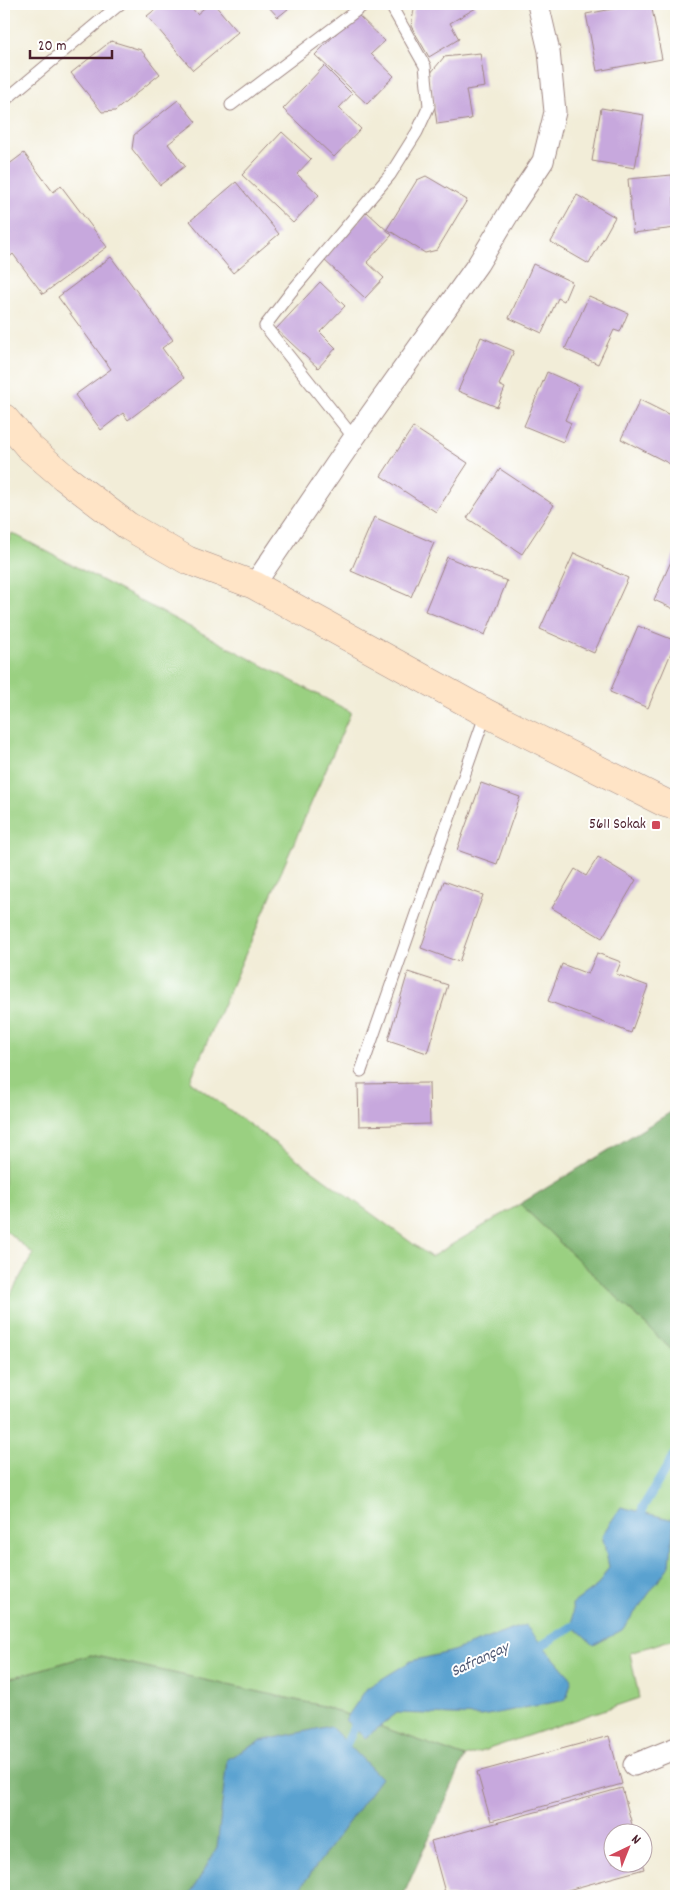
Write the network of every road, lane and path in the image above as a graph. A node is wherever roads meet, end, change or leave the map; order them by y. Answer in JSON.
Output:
{"nodes":[{"id":1,"x":120,"y":4,"type":"edge"},
{"id":2,"x":365,"y":4,"type":"edge"},
{"id":3,"x":390,"y":4,"type":"edge"},
{"id":4,"x":538,"y":4,"type":"edge"},
{"id":5,"x":4,"y":101,"type":"edge"},
{"id":6,"x":231,"y":106,"type":"dead end"},
{"id":7,"x":4,"y":418,"type":"edge"},
{"id":8,"x":354,"y":438,"type":"junction"},
{"id":9,"x":254,"y":585,"type":"junction"},
{"id":10,"x":486,"y":714,"type":"junction"},
{"id":11,"x":676,"y":806,"type":"edge"},
{"id":12,"x":361,"y":1071,"type":"dead end"},
{"id":13,"x":676,"y":1748,"type":"edge"},
{"id":14,"x":634,"y":1765,"type":"dead end"}],
"edges":[{"from":1,"to":5,"type":"lane"},
{"from":2,"to":6,"type":"lane"},
{"from":3,"to":8,"type":"lane"},
{"from":4,"to":8,"type":"street"},
{"from":7,"to":9,"type":"street"},
{"from":8,"to":9,"type":"street"},
{"from":9,"to":10,"type":"street"},
{"from":10,"to":11,"type":"street"},
{"from":10,"to":12,"type":"lane"},
{"from":13,"to":14,"type":"street"}]}
